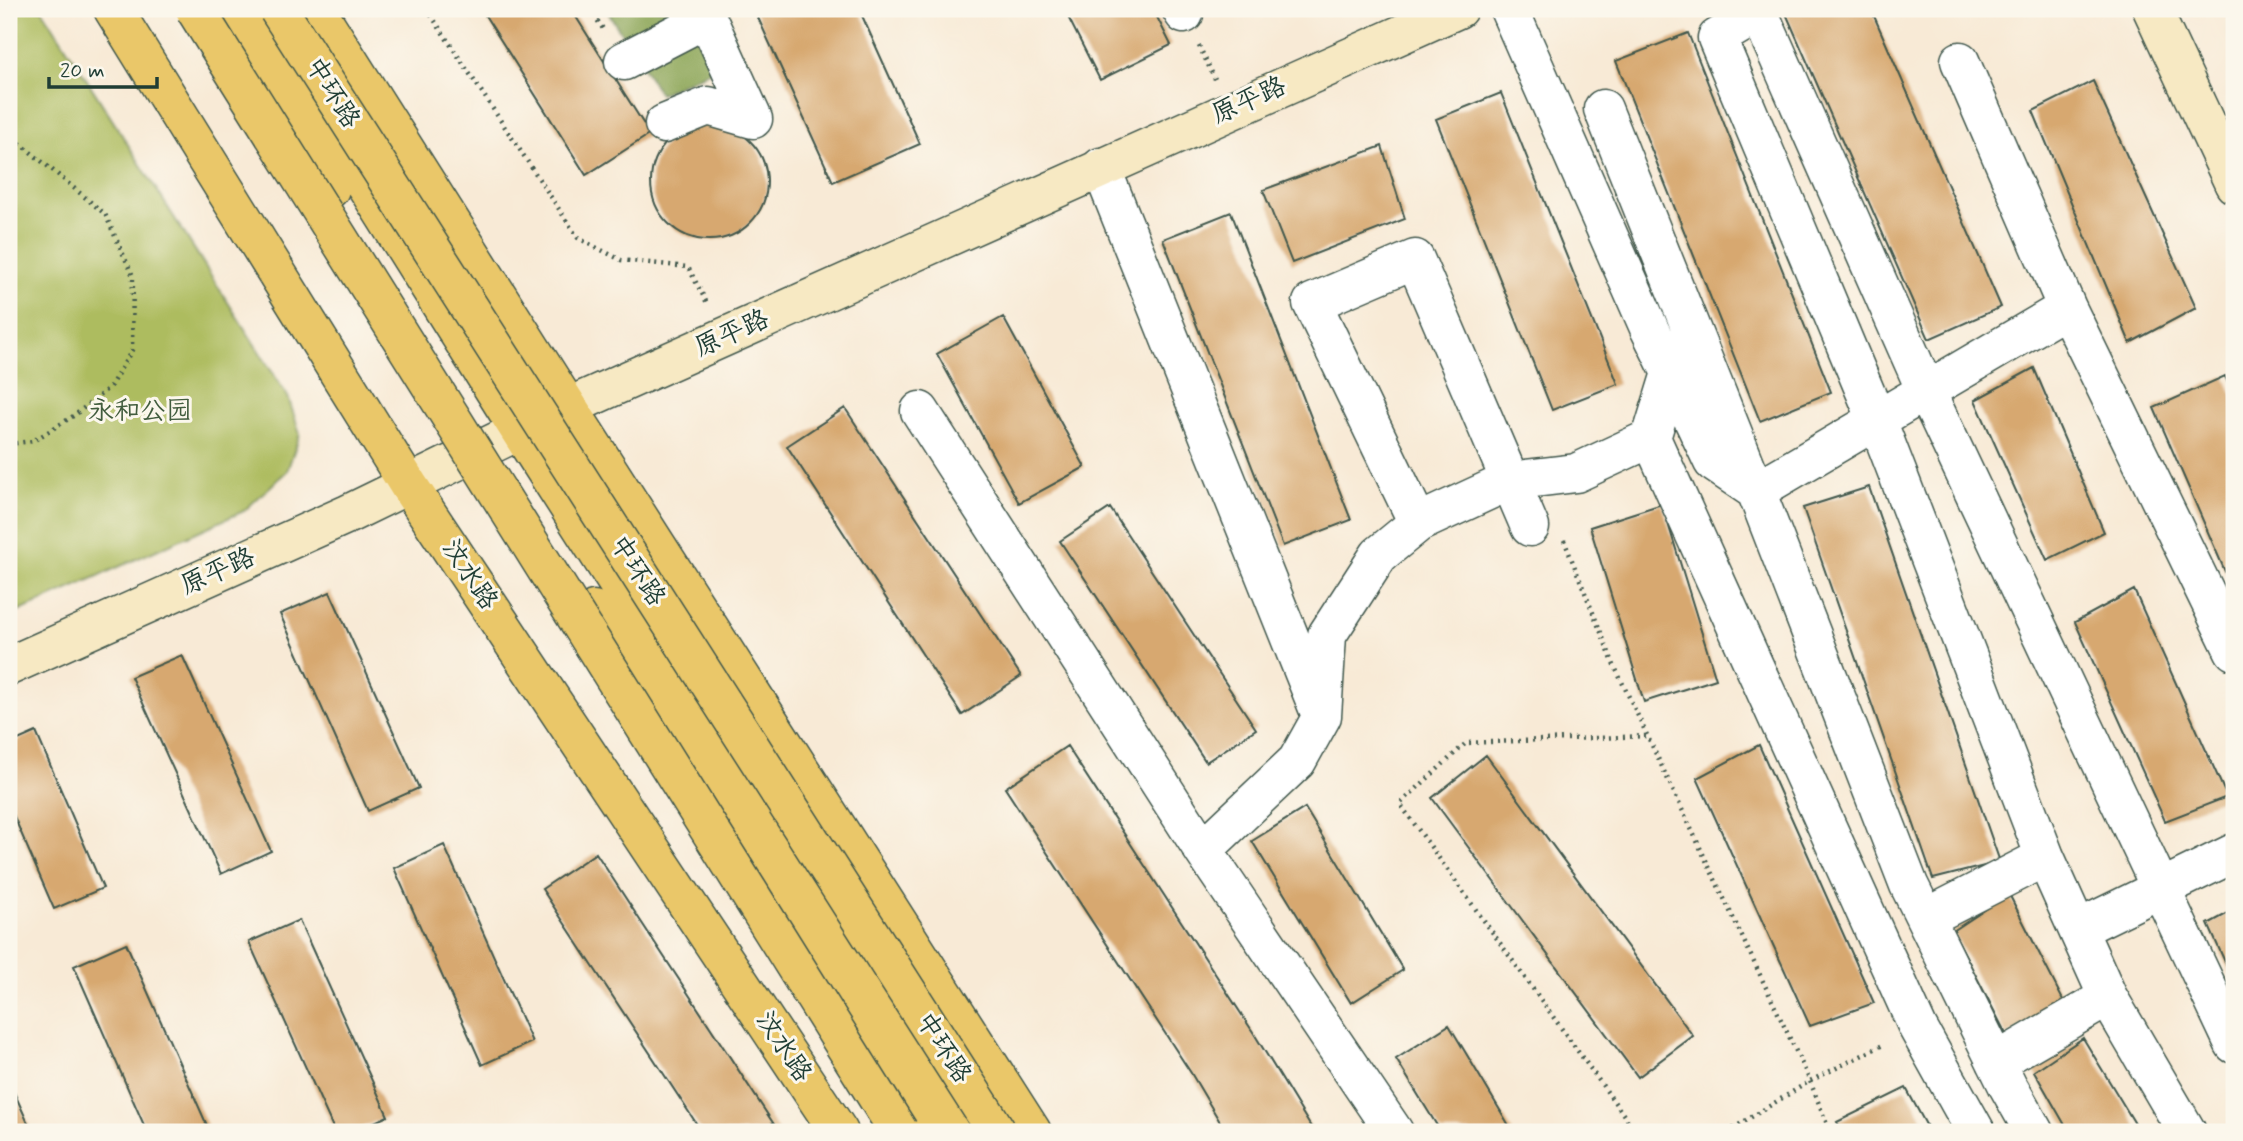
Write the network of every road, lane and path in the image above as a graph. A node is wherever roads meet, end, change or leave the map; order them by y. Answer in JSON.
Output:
{"nodes":[{"id":1,"x":113,"y":9,"type":"edge"},
{"id":2,"x":195,"y":9,"type":"edge"},
{"id":3,"x":219,"y":9,"type":"edge"},
{"id":4,"x":255,"y":9,"type":"edge"},
{"id":5,"x":278,"y":9,"type":"edge"},
{"id":6,"x":316,"y":9,"type":"edge"},
{"id":7,"x":427,"y":9,"type":"edge"},
{"id":8,"x":1458,"y":9,"type":"edge"},
{"id":9,"x":1509,"y":9,"type":"edge"},
{"id":10,"x":2152,"y":9,"type":"edge"},
{"id":11,"x":1183,"y":11,"type":"edge"},
{"id":12,"x":705,"y":13,"type":"edge"},
{"id":13,"x":624,"y":61,"type":"dead end"},
{"id":14,"x":1960,"y":61,"type":"dead end"},
{"id":15,"x":1603,"y":108,"type":"dead end"},
{"id":16,"x":1230,"y":110,"type":"junction"},
{"id":17,"x":664,"y":124,"type":"dead end"},
{"id":18,"x":9,"y":134,"type":"edge"},
{"id":19,"x":1101,"y":167,"type":"junction"},
{"id":20,"x":2234,"y":184,"type":"edge"},
{"id":21,"x":2067,"y":308,"type":"junction"},
{"id":22,"x":725,"y":337,"type":"junction"},
{"id":23,"x":1671,"y":373,"type":"junction"},
{"id":24,"x":1926,"y":391,"type":"junction"},
{"id":25,"x":568,"y":407,"type":"junction"},
{"id":26,"x":920,"y":411,"type":"dead end"},
{"id":27,"x":1877,"y":420,"type":"junction"},
{"id":28,"x":1651,"y":438,"type":"junction"},
{"id":29,"x":505,"y":439,"type":"junction"},
{"id":30,"x":9,"y":444,"type":"edge"},
{"id":31,"x":1524,"y":480,"type":"junction"},
{"id":32,"x":409,"y":486,"type":"junction"},
{"id":33,"x":1756,"y":491,"type":"junction"},
{"id":34,"x":1418,"y":523,"type":"junction"},
{"id":35,"x":1530,"y":527,"type":"dead end"},
{"id":36,"x":2234,"y":650,"type":"edge"},
{"id":37,"x":9,"y":666,"type":"edge"},
{"id":38,"x":1322,"y":716,"type":"junction"},
{"id":39,"x":1647,"y":736,"type":"junction"},
{"id":40,"x":1203,"y":850,"type":"junction"},
{"id":41,"x":2234,"y":853,"type":"edge"},
{"id":42,"x":2045,"y":857,"type":"junction"},
{"id":43,"x":2161,"y":889,"type":"junction"},
{"id":44,"x":1926,"y":918,"type":"junction"},
{"id":45,"x":2078,"y":929,"type":"junction"},
{"id":46,"x":2108,"y":997,"type":"junction"},
{"id":47,"x":1918,"y":1028,"type":"junction"},
{"id":48,"x":2234,"y":1044,"type":"edge"},
{"id":49,"x":1996,"y":1062,"type":"junction"},
{"id":50,"x":1810,"y":1081,"type":"junction"},
{"id":51,"x":944,"y":1093,"type":"junction"},
{"id":52,"x":839,"y":1132,"type":"edge"},
{"id":53,"x":899,"y":1132,"type":"edge"},
{"id":54,"x":928,"y":1132,"type":"edge"},
{"id":55,"x":969,"y":1132,"type":"edge"},
{"id":56,"x":1000,"y":1132,"type":"edge"},
{"id":57,"x":1032,"y":1132,"type":"edge"},
{"id":58,"x":1394,"y":1132,"type":"edge"},
{"id":59,"x":1636,"y":1132,"type":"edge"},
{"id":60,"x":1727,"y":1132,"type":"edge"},
{"id":61,"x":1830,"y":1132,"type":"edge"},
{"id":62,"x":1976,"y":1132,"type":"edge"},
{"id":63,"x":2034,"y":1132,"type":"edge"},
{"id":64,"x":2187,"y":1132,"type":"edge"}],
"edges":[{"from":1,"to":32,"type":"main road","name":"汶水路"},
{"from":2,"to":53,"type":"main road","bridge":true},
{"from":3,"to":29,"type":"main road"},
{"from":4,"to":29,"type":"main road"},
{"from":5,"to":56,"type":"main road","name":"中环路","bridge":true},
{"from":6,"to":25,"type":"main road"},
{"from":7,"to":22,"type":"path"},
{"from":8,"to":16,"type":"street","name":"原平路"},
{"from":9,"to":23,"type":"street"},
{"from":10,"to":20,"type":"street"},
{"from":11,"to":16,"type":"path"},
{"from":12,"to":13,"type":"street"},
{"from":12,"to":17,"type":"street"},
{"from":14,"to":21,"type":"street"},
{"from":15,"to":33,"type":"street"},
{"from":16,"to":19,"type":"street","name":"原平路"},
{"from":18,"to":30,"type":"path"},
{"from":19,"to":22,"type":"street","name":"原平路"},
{"from":19,"to":38,"type":"street"},
{"from":21,"to":24,"type":"street"},
{"from":21,"to":36,"type":"street"},
{"from":22,"to":25,"type":"street","name":"原平路"},
{"from":23,"to":28,"type":"street"},
{"from":23,"to":33,"type":"street"},
{"from":24,"to":27,"type":"street"},
{"from":24,"to":27,"type":"street"},
{"from":24,"to":43,"type":"street"},
{"from":25,"to":29,"type":"street","name":"原平路"},
{"from":25,"to":57,"type":"main road"},
{"from":26,"to":40,"type":"street"},
{"from":27,"to":33,"type":"street"},
{"from":27,"to":42,"type":"street"},
{"from":28,"to":31,"type":"street"},
{"from":28,"to":47,"type":"street"},
{"from":29,"to":32,"type":"street","name":"原平路"},
{"from":29,"to":51,"type":"main road"},
{"from":29,"to":54,"type":"main road"},
{"from":31,"to":34,"type":"street"},
{"from":31,"to":34,"type":"street"},
{"from":31,"to":35,"type":"street"},
{"from":31,"to":39,"type":"path"},
{"from":32,"to":37,"type":"street","name":"原平路"},
{"from":32,"to":52,"type":"main road","name":"汶水路"},
{"from":33,"to":44,"type":"street"},
{"from":34,"to":38,"type":"street"},
{"from":38,"to":40,"type":"street"},
{"from":39,"to":50,"type":"path"},
{"from":39,"to":59,"type":"path"},
{"from":40,"to":58,"type":"street"},
{"from":41,"to":43,"type":"street"},
{"from":42,"to":44,"type":"street"},
{"from":42,"to":45,"type":"street"},
{"from":43,"to":45,"type":"street"},
{"from":43,"to":48,"type":"street"},
{"from":44,"to":49,"type":"street"},
{"from":45,"to":46,"type":"street"},
{"from":46,"to":49,"type":"street"},
{"from":46,"to":64,"type":"street"},
{"from":47,"to":50,"type":"path"},
{"from":47,"to":62,"type":"street"},
{"from":49,"to":63,"type":"street"},
{"from":50,"to":60,"type":"path"},
{"from":50,"to":61,"type":"path"},
{"from":51,"to":55,"type":"main road"},
{"from":51,"to":56,"type":"main road"}]}
